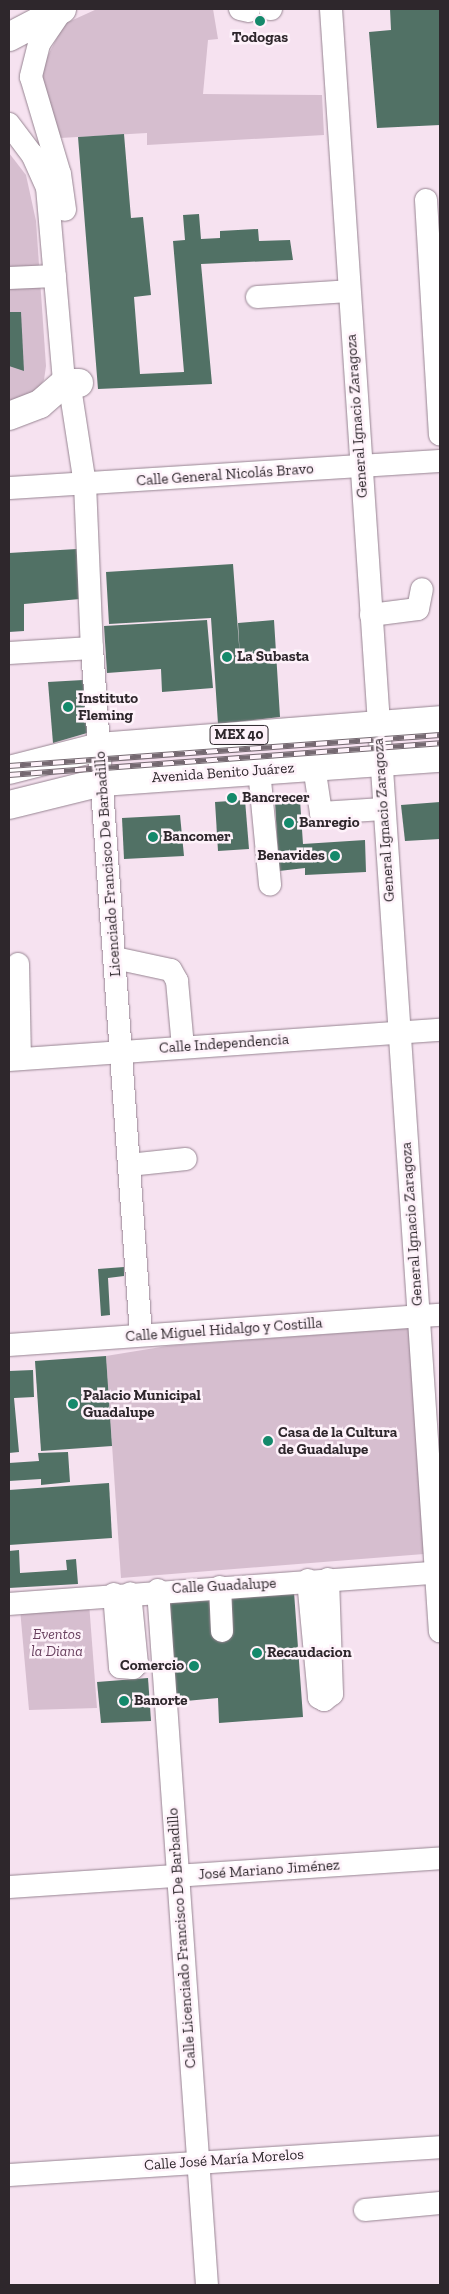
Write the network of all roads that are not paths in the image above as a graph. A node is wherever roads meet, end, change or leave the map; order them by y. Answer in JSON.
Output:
{"nodes":[{"id":1,"x":62,"y":9,"type":"edge"},
{"id":2,"x":331,"y":9,"type":"edge"},
{"id":3,"x":9,"y":37,"type":"edge"},
{"id":4,"x":9,"y":124,"type":"edge"},
{"id":5,"x":426,"y":200,"type":"dead end"},
{"id":6,"x":55,"y":276,"type":"junction"},
{"id":7,"x":9,"y":278,"type":"edge"},
{"id":8,"x":349,"y":291,"type":"junction"},
{"id":9,"x":257,"y":297,"type":"dead end"},
{"id":10,"x":72,"y":387,"type":"junction"},
{"id":11,"x":9,"y":416,"type":"edge"},
{"id":12,"x":440,"y":435,"type":"edge"},
{"id":13,"x":440,"y":461,"type":"edge"},
{"id":14,"x":360,"y":466,"type":"junction"},
{"id":15,"x":86,"y":484,"type":"junction"},
{"id":16,"x":9,"y":488,"type":"edge"},
{"id":17,"x":422,"y":589,"type":"dead end"},
{"id":18,"x":372,"y":615,"type":"junction"},
{"id":19,"x":92,"y":648,"type":"junction"},
{"id":20,"x":9,"y":652,"type":"edge"},
{"id":21,"x":440,"y":720,"type":"edge"},
{"id":22,"x":378,"y":724,"type":"junction"},
{"id":23,"x":99,"y":747,"type":"junction"},
{"id":24,"x":440,"y":758,"type":"edge"},
{"id":25,"x":380,"y":761,"type":"junction"},
{"id":26,"x":314,"y":766,"type":"junction"},
{"id":27,"x":9,"y":770,"type":"edge"},
{"id":28,"x":259,"y":770,"type":"junction"},
{"id":29,"x":102,"y":782,"type":"junction"},
{"id":30,"x":9,"y":804,"type":"edge"},
{"id":31,"x":383,"y":809,"type":"junction"},
{"id":32,"x":270,"y":884,"type":"dead end"},
{"id":33,"x":115,"y":958,"type":"junction"},
{"id":34,"x":18,"y":964,"type":"dead end"},
{"id":35,"x":440,"y":1030,"type":"edge"},
{"id":36,"x":398,"y":1032,"type":"junction"},
{"id":37,"x":183,"y":1047,"type":"junction"},
{"id":38,"x":122,"y":1051,"type":"junction"},
{"id":39,"x":14,"y":1059,"type":"edge"},
{"id":40,"x":186,"y":1159,"type":"dead end"},
{"id":41,"x":129,"y":1165,"type":"junction"},
{"id":42,"x":429,"y":1316,"type":"edge"},
{"id":43,"x":141,"y":1335,"type":"junction"},
{"id":44,"x":9,"y":1345,"type":"edge"},
{"id":45,"x":438,"y":1572,"type":"edge"},
{"id":46,"x":220,"y":1587,"type":"junction"},
{"id":47,"x":158,"y":1590,"type":"junction"},
{"id":48,"x":9,"y":1604,"type":"edge"},
{"id":49,"x":222,"y":1631,"type":"dead end"},
{"id":50,"x":440,"y":1631,"type":"edge"},
{"id":51,"x":440,"y":1858,"type":"edge"},
{"id":52,"x":178,"y":1876,"type":"junction"},
{"id":53,"x":9,"y":1887,"type":"edge"},
{"id":54,"x":440,"y":2147,"type":"edge"},
{"id":55,"x":198,"y":2161,"type":"junction"},
{"id":56,"x":9,"y":2175,"type":"edge"},
{"id":57,"x":440,"y":2204,"type":"edge"},
{"id":58,"x":365,"y":2210,"type":"dead end"},
{"id":59,"x":207,"y":2285,"type":"edge"}],
"edges":[{"from":1,"to":3,"type":"main road"},
{"from":1,"to":10,"type":"street","name":"Licenciado Francisco De Barbadillo"},
{"from":2,"to":8,"type":"street","name":"General Ignacio Zaragoza"},
{"from":4,"to":6,"type":"street","name":"Licenciado Francisco De Barbadillo"},
{"from":5,"to":12,"type":"street"},
{"from":6,"to":7,"type":"street"},
{"from":6,"to":10,"type":"street","name":"Licenciado Francisco De Barbadillo"},
{"from":8,"to":9,"type":"street"},
{"from":8,"to":14,"type":"street","name":"General Ignacio Zaragoza"},
{"from":10,"to":11,"type":"main road"},
{"from":10,"to":15,"type":"street","name":"Licenciado Francisco De Barbadillo"},
{"from":13,"to":14,"type":"street","name":"Calle General Nicolás Bravo"},
{"from":14,"to":15,"type":"street","name":"Calle General Nicolás Bravo"},
{"from":14,"to":18,"type":"street","name":"General Ignacio Zaragoza"},
{"from":15,"to":16,"type":"street","name":"Calle General Nicolás Bravo"},
{"from":15,"to":19,"type":"street","name":"Licenciado Francisco De Barbadillo"},
{"from":17,"to":18,"type":"street"},
{"from":18,"to":22,"type":"street","name":"General Ignacio Zaragoza"},
{"from":19,"to":20,"type":"street"},
{"from":19,"to":23,"type":"street","name":"Licenciado Francisco De Barbadillo"},
{"from":21,"to":22,"type":"main road","number":"MEX 40"},
{"from":22,"to":23,"type":"main road","number":"MEX 40"},
{"from":22,"to":25,"type":"street","name":"General Ignacio Zaragoza"},
{"from":23,"to":27,"type":"main road","number":"MEX 40"},
{"from":23,"to":29,"type":"street","name":"Licenciado Francisco De Barbadillo"},
{"from":24,"to":25,"type":"main road","name":"Avenida Benito Juárez","number":"MEX 40"},
{"from":25,"to":26,"type":"main road","name":"Avenida Benito Juárez","number":"MEX 40"},
{"from":25,"to":31,"type":"street","name":"General Ignacio Zaragoza"},
{"from":26,"to":28,"type":"main road","name":"Avenida Benito Juárez","number":"MEX 40"},
{"from":26,"to":31,"type":"street"},
{"from":28,"to":29,"type":"main road","name":"Avenida Benito Juárez","number":"MEX 40"},
{"from":28,"to":32,"type":"street"},
{"from":29,"to":30,"type":"main road","name":"Avenida Benito Juárez","number":"MEX 40"},
{"from":29,"to":33,"type":"street","name":"Licenciado Francisco De Barbadillo"},
{"from":31,"to":36,"type":"street","name":"General Ignacio Zaragoza"},
{"from":33,"to":37,"type":"street"},
{"from":33,"to":38,"type":"street","name":"Licenciado Francisco De Barbadillo"},
{"from":34,"to":39,"type":"street"},
{"from":35,"to":36,"type":"street","name":"Calle Independencia"},
{"from":36,"to":37,"type":"street","name":"Calle Independencia"},
{"from":36,"to":42,"type":"street","name":"General Ignacio Zaragoza"},
{"from":37,"to":38,"type":"street","name":"Calle Independencia"},
{"from":38,"to":39,"type":"street","name":"Calle Independencia"},
{"from":38,"to":41,"type":"street","name":"Licenciado Francisco De Barbadillo"},
{"from":40,"to":41,"type":"street"},
{"from":41,"to":43,"type":"street","name":"Licenciado Francisco De Barbadillo"},
{"from":42,"to":43,"type":"street","name":"Calle Miguel Hidalgo y Costilla"},
{"from":42,"to":45,"type":"street","name":"General Ignacio Zaragoza"},
{"from":43,"to":44,"type":"street","name":"Calle Miguel Hidalgo y Costilla"},
{"from":45,"to":46,"type":"street","name":"Calle Guadalupe"},
{"from":45,"to":50,"type":"street","name":"General Ignacio Zaragoza"},
{"from":46,"to":47,"type":"street","name":"Calle Guadalupe"},
{"from":46,"to":49,"type":"street"},
{"from":47,"to":48,"type":"street","name":"Calle Guadalupe"},
{"from":47,"to":52,"type":"street","name":"Calle Licenciado Francisco De Barbadillo"},
{"from":51,"to":52,"type":"street","name":"José Mariano Jiménez"},
{"from":52,"to":53,"type":"street","name":"José Mariano Jiménez"},
{"from":52,"to":55,"type":"street","name":"Calle Licenciado Francisco De Barbadillo"},
{"from":54,"to":55,"type":"street","name":"Calle José María Morelos"},
{"from":55,"to":56,"type":"street","name":"Calle José María Morelos"},
{"from":55,"to":59,"type":"street","name":"Calle Licenciado Francisco De Barbadillo"},
{"from":57,"to":58,"type":"street"}]}
